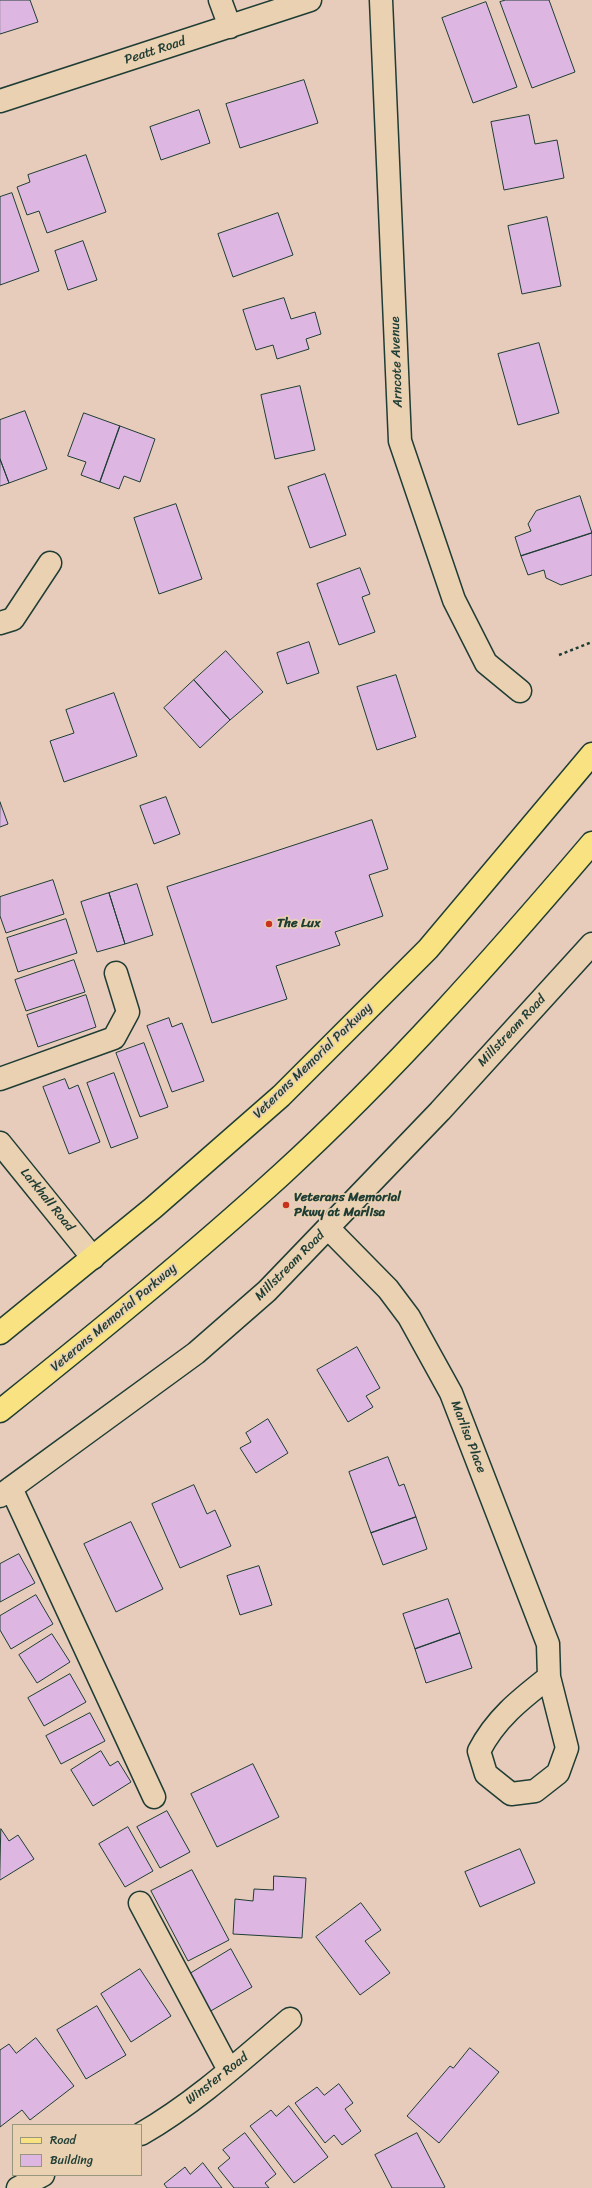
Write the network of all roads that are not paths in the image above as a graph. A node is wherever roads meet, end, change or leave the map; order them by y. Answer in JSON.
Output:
{"nodes":[{"id":1,"x":220,"y":0,"type":"edge"},
{"id":2,"x":310,"y":0,"type":"edge"},
{"id":3,"x":381,"y":0,"type":"edge"},
{"id":4,"x":230,"y":26,"type":"junction"},
{"id":5,"x":0,"y":101,"type":"edge"},
{"id":6,"x":50,"y":563,"type":"dead end"},
{"id":7,"x":0,"y":623,"type":"edge"},
{"id":8,"x":520,"y":692,"type":"dead end"},
{"id":9,"x":592,"y":754,"type":"edge"},
{"id":10,"x":592,"y":843,"type":"edge"},
{"id":11,"x":592,"y":944,"type":"edge"},
{"id":12,"x":116,"y":973,"type":"dead end"},
{"id":13,"x":0,"y":1079,"type":"edge"},
{"id":14,"x":0,"y":1143,"type":"edge"},
{"id":15,"x":328,"y":1228,"type":"junction"},
{"id":16,"x":93,"y":1258,"type":"junction"},
{"id":17,"x":0,"y":1333,"type":"edge"},
{"id":18,"x":0,"y":1411,"type":"edge"},
{"id":19,"x":6,"y":1492,"type":"edge"},
{"id":20,"x":549,"y":1677,"type":"junction"},
{"id":21,"x":154,"y":1797,"type":"dead end"},
{"id":22,"x":140,"y":1903,"type":"dead end"},
{"id":23,"x":290,"y":2019,"type":"dead end"},
{"id":24,"x":229,"y":2070,"type":"junction"},
{"id":25,"x":142,"y":2133,"type":"edge"},
{"id":26,"x":41,"y":2176,"type":"edge"},
{"id":27,"x":18,"y":2188,"type":"edge"}],
"edges":[{"from":1,"to":4,"type":"street"},
{"from":2,"to":4,"type":"street","name":"Peatt Road"},
{"from":3,"to":8,"type":"street","name":"Arncote Avenue"},
{"from":4,"to":5,"type":"street","name":"Peatt Road"},
{"from":6,"to":7,"type":"street"},
{"from":9,"to":16,"type":"main road","name":"Veterans Memorial Parkway"},
{"from":10,"to":18,"type":"main road","name":"Veterans Memorial Parkway"},
{"from":11,"to":15,"type":"street","name":"Millstream Road"},
{"from":12,"to":13,"type":"street"},
{"from":14,"to":16,"type":"street","name":"Larkhall Road"},
{"from":15,"to":19,"type":"street","name":"Millstream Road"},
{"from":15,"to":20,"type":"street","name":"Marlisa Place"},
{"from":16,"to":17,"type":"main road","name":"Veterans Memorial Parkway"},
{"from":19,"to":21,"type":"street"},
{"from":20,"to":20,"type":"street","name":"Marlisa Place"},
{"from":22,"to":24,"type":"street"},
{"from":23,"to":24,"type":"street","name":"Winster Road"},
{"from":24,"to":25,"type":"street","name":"Winster Road"},
{"from":26,"to":27,"type":"street"}]}
